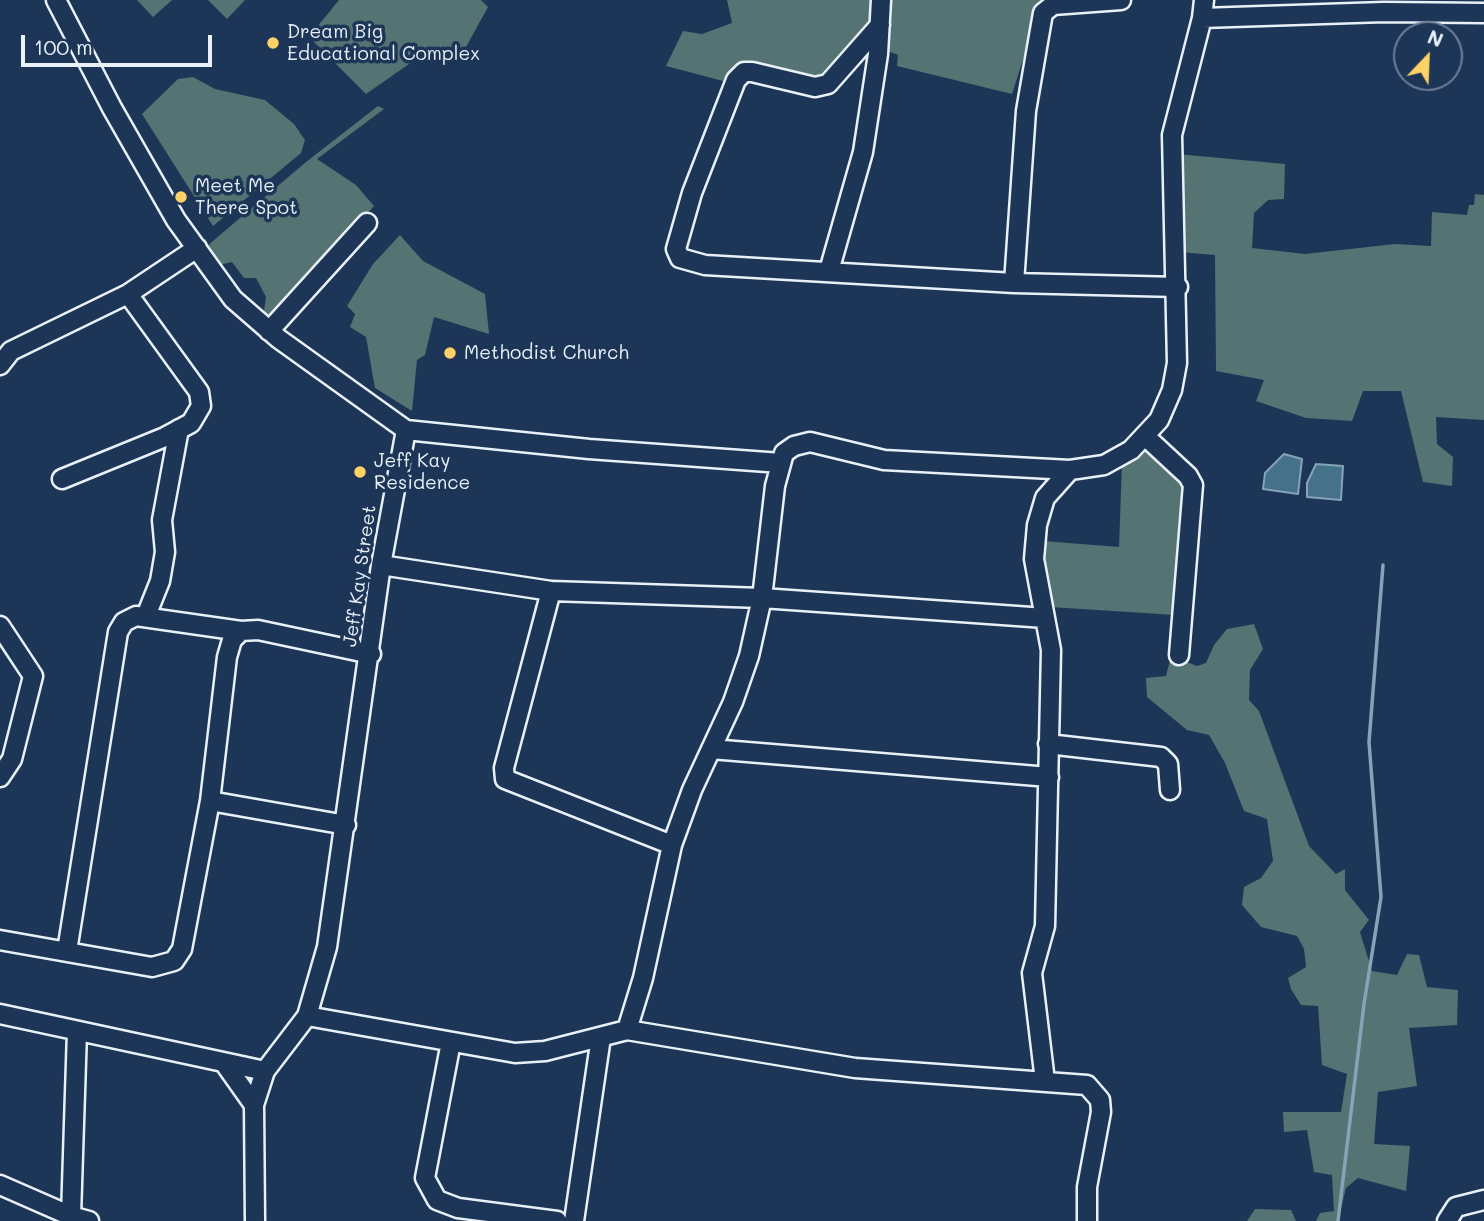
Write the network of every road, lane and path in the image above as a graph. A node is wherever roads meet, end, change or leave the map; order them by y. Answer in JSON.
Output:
{"nodes":[{"id":1,"x":56,"y":0,"type":"edge"},
{"id":2,"x":881,"y":0,"type":"edge"},
{"id":3,"x":1121,"y":0,"type":"edge"},
{"id":4,"x":1353,"y":6,"type":"edge"},
{"id":5,"x":1203,"y":9,"type":"edge"},
{"id":6,"x":1484,"y":13,"type":"edge"},
{"id":7,"x":880,"y":25,"type":"junction"},
{"id":8,"x":368,"y":223,"type":"dead end"},
{"id":9,"x":197,"y":248,"type":"junction"},
{"id":10,"x":829,"y":271,"type":"junction"},
{"id":11,"x":1014,"y":283,"type":"junction"},
{"id":12,"x":1178,"y":287,"type":"junction"},
{"id":13,"x":128,"y":294,"type":"junction"},
{"id":14,"x":269,"y":331,"type":"junction"},
{"id":15,"x":0,"y":365,"type":"edge"},
{"id":16,"x":179,"y":429,"type":"junction"},
{"id":17,"x":406,"y":430,"type":"junction"},
{"id":18,"x":1146,"y":437,"type":"junction"},
{"id":19,"x":780,"y":463,"type":"junction"},
{"id":20,"x":1070,"y":470,"type":"junction"},
{"id":21,"x":62,"y":479,"type":"dead end"},
{"id":22,"x":381,"y":565,"type":"junction"},
{"id":23,"x":551,"y":591,"type":"junction"},
{"id":24,"x":762,"y":598,"type":"junction"},
{"id":25,"x":146,"y":616,"type":"junction"},
{"id":26,"x":1045,"y":618,"type":"junction"},
{"id":27,"x":0,"y":626,"type":"edge"},
{"id":28,"x":242,"y":631,"type":"junction"},
{"id":29,"x":371,"y":654,"type":"junction"},
{"id":30,"x":1179,"y":655,"type":"dead end"},
{"id":31,"x":1048,"y":744,"type":"junction"},
{"id":32,"x":711,"y":749,"type":"junction"},
{"id":33,"x":0,"y":777,"type":"edge"},
{"id":34,"x":1049,"y":777,"type":"junction"},
{"id":35,"x":1170,"y":790,"type":"dead end"},
{"id":36,"x":210,"y":801,"type":"junction"},
{"id":37,"x":346,"y":825,"type":"junction"},
{"id":38,"x":672,"y":845,"type":"junction"},
{"id":39,"x":0,"y":940,"type":"edge"},
{"id":40,"x":66,"y":951,"type":"junction"},
{"id":41,"x":0,"y":1014,"type":"edge"},
{"id":42,"x":307,"y":1016,"type":"junction"},
{"id":43,"x":78,"y":1031,"type":"junction"},
{"id":44,"x":627,"y":1031,"type":"junction"},
{"id":45,"x":601,"y":1037,"type":"junction"},
{"id":46,"x":451,"y":1042,"type":"junction"},
{"id":47,"x":225,"y":1064,"type":"junction"},
{"id":48,"x":265,"y":1071,"type":"junction"},
{"id":49,"x":1045,"y":1082,"type":"junction"},
{"id":50,"x":254,"y":1105,"type":"junction"},
{"id":51,"x":0,"y":1185,"type":"edge"},
{"id":52,"x":1484,"y":1200,"type":"edge"},
{"id":53,"x":462,"y":1214,"type":"edge"},
{"id":54,"x":71,"y":1216,"type":"junction"},
{"id":55,"x":89,"y":1221,"type":"edge"},
{"id":56,"x":255,"y":1221,"type":"edge"},
{"id":57,"x":557,"y":1221,"type":"edge"},
{"id":58,"x":574,"y":1221,"type":"edge"},
{"id":59,"x":1087,"y":1221,"type":"edge"},
{"id":60,"x":1447,"y":1221,"type":"edge"}],
"edges":[{"from":1,"to":9,"type":"street"},
{"from":2,"to":7,"type":"street"},
{"from":3,"to":11,"type":"street"},
{"from":4,"to":5,"type":"street"},
{"from":4,"to":6,"type":"street"},
{"from":5,"to":12,"type":"street"},
{"from":7,"to":10,"type":"street"},
{"from":7,"to":10,"type":"street"},
{"from":8,"to":14,"type":"street"},
{"from":9,"to":13,"type":"street"},
{"from":9,"to":14,"type":"street"},
{"from":10,"to":11,"type":"street"},
{"from":11,"to":12,"type":"street"},
{"from":12,"to":18,"type":"street"},
{"from":13,"to":15,"type":"street"},
{"from":13,"to":16,"type":"street"},
{"from":14,"to":17,"type":"street"},
{"from":16,"to":21,"type":"street"},
{"from":16,"to":25,"type":"street"},
{"from":17,"to":19,"type":"street"},
{"from":17,"to":22,"type":"street","name":"Jeff Kay Street"},
{"from":18,"to":20,"type":"street"},
{"from":18,"to":30,"type":"street"},
{"from":19,"to":20,"type":"street"},
{"from":19,"to":24,"type":"street"},
{"from":20,"to":26,"type":"street"},
{"from":22,"to":23,"type":"street"},
{"from":22,"to":29,"type":"street","name":"Jeff Kay Street"},
{"from":23,"to":24,"type":"street"},
{"from":23,"to":38,"type":"street"},
{"from":24,"to":26,"type":"street"},
{"from":24,"to":32,"type":"street"},
{"from":25,"to":28,"type":"street"},
{"from":25,"to":40,"type":"street"},
{"from":26,"to":31,"type":"street"},
{"from":27,"to":33,"type":"street"},
{"from":28,"to":29,"type":"street"},
{"from":28,"to":36,"type":"street"},
{"from":29,"to":37,"type":"street","name":"Jeff Kay Street"},
{"from":31,"to":34,"type":"street"},
{"from":31,"to":35,"type":"street"},
{"from":32,"to":34,"type":"street"},
{"from":32,"to":38,"type":"street"},
{"from":34,"to":49,"type":"street"},
{"from":36,"to":37,"type":"street"},
{"from":36,"to":40,"type":"street"},
{"from":37,"to":42,"type":"street","name":"Jeff Kay Street"},
{"from":38,"to":44,"type":"street"},
{"from":39,"to":40,"type":"street"},
{"from":41,"to":43,"type":"street"},
{"from":42,"to":46,"type":"street"},
{"from":42,"to":48,"type":"street","name":"Jeff Kay Street"},
{"from":43,"to":47,"type":"street"},
{"from":43,"to":54,"type":"street"},
{"from":44,"to":45,"type":"street"},
{"from":44,"to":49,"type":"street"},
{"from":45,"to":46,"type":"street"},
{"from":45,"to":58,"type":"street"},
{"from":46,"to":53,"type":"street"},
{"from":47,"to":48,"type":"street"},
{"from":47,"to":50,"type":"street"},
{"from":48,"to":50,"type":"street","name":"Jeff Kay Street"},
{"from":49,"to":59,"type":"street"},
{"from":50,"to":56,"type":"street","name":"Jeff Kay Street"},
{"from":51,"to":54,"type":"street"},
{"from":52,"to":60,"type":"street"},
{"from":53,"to":57,"type":"street"},
{"from":54,"to":55,"type":"street"}]}
